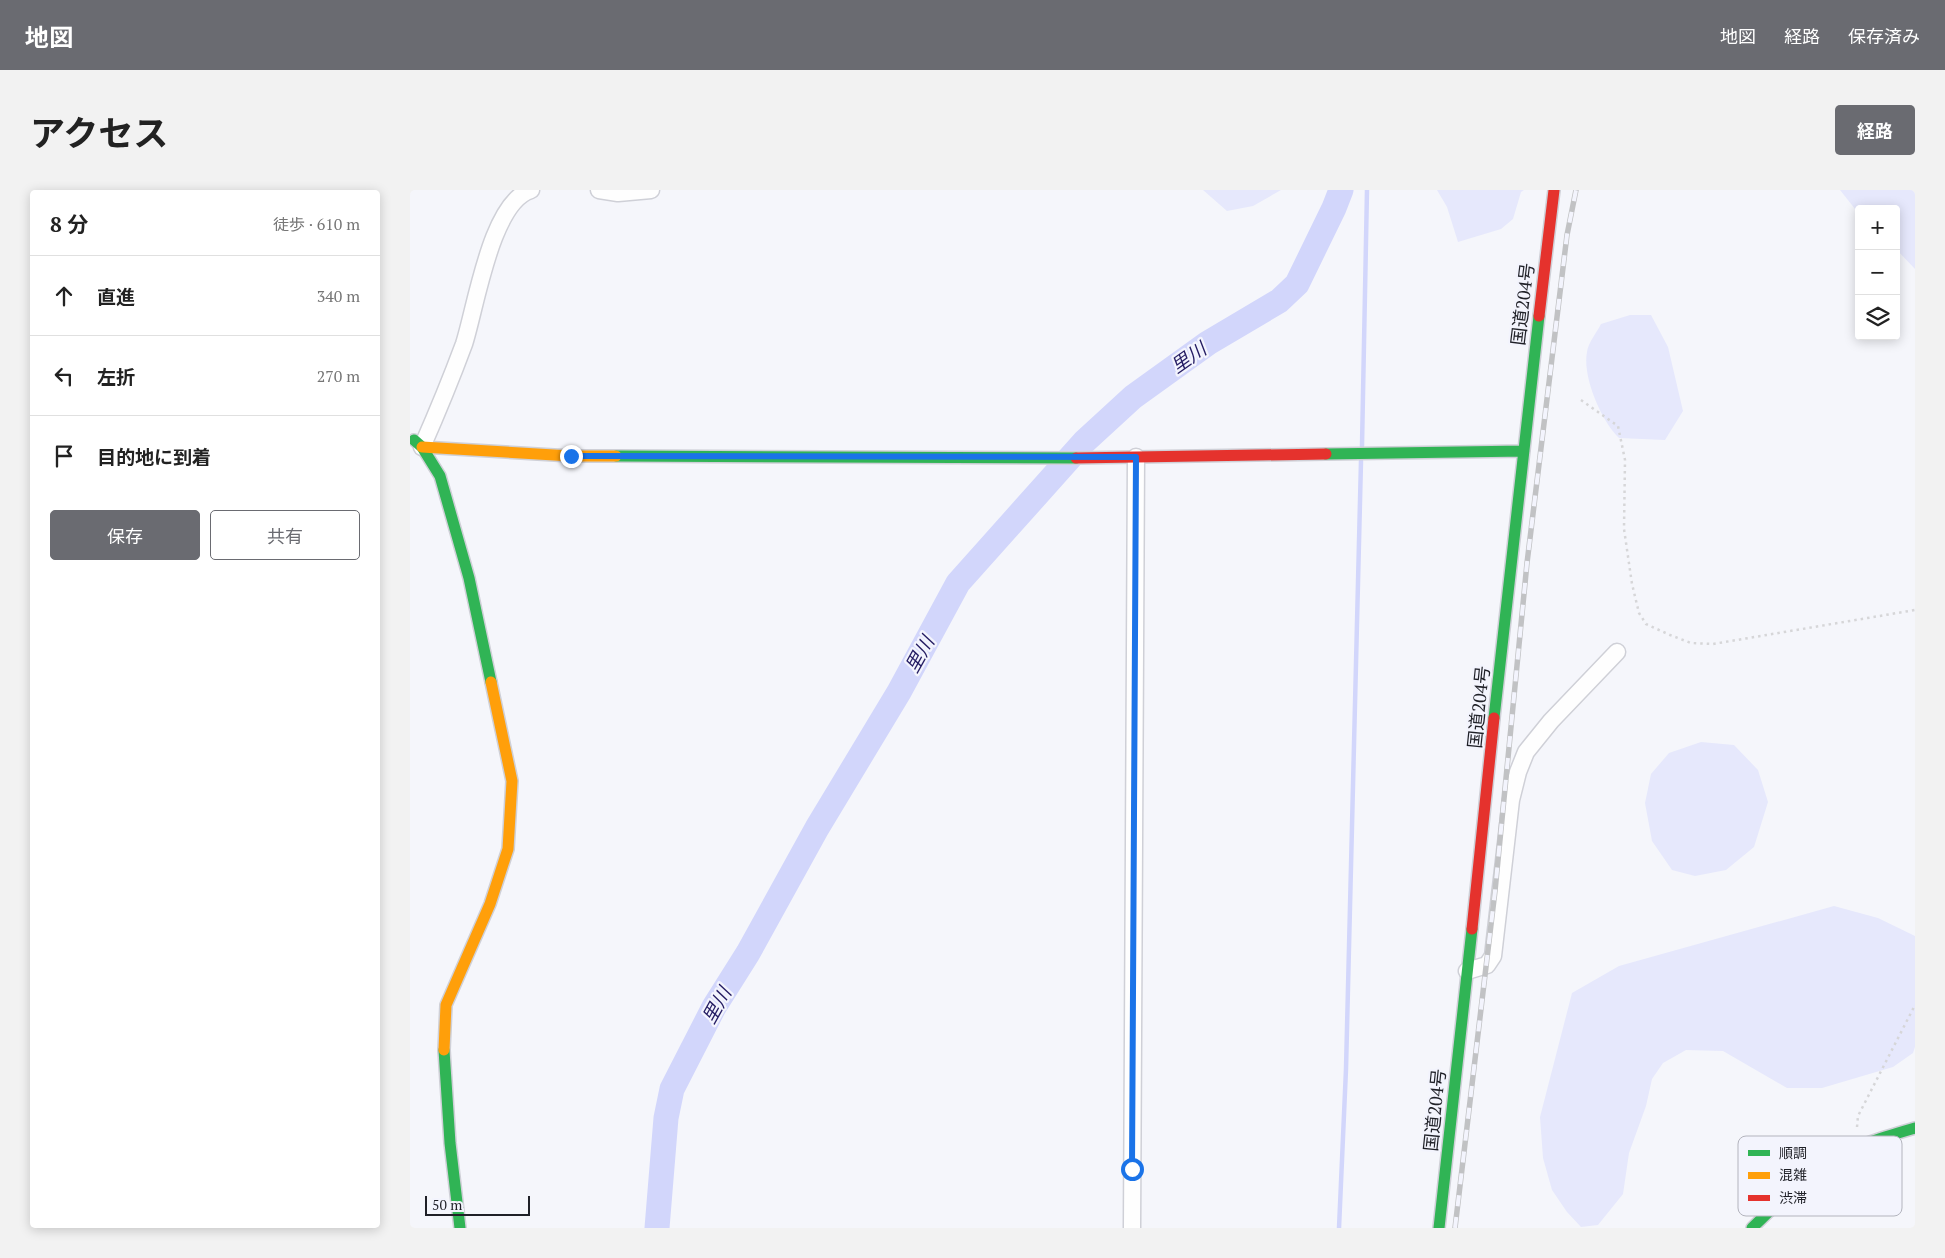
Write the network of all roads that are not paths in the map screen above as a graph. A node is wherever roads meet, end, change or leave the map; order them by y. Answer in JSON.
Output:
{"nodes":[{"id":1,"x":531,"y":190,"type":"edge"},
{"id":2,"x":599,"y":190,"type":"edge"},
{"id":3,"x":651,"y":190,"type":"edge"},
{"id":4,"x":1554,"y":190,"type":"edge"},
{"id":5,"x":416,"y":441,"type":"edge"},
{"id":6,"x":1524,"y":451,"type":"junction"},
{"id":7,"x":1136,"y":457,"type":"junction"},
{"id":8,"x":1618,"y":652,"type":"dead end"},
{"id":9,"x":1467,"y":971,"type":"junction"},
{"id":10,"x":1915,"y":1128,"type":"edge"},
{"id":11,"x":1893,"y":1136,"type":"edge"},
{"id":12,"x":1764,"y":1216,"type":"edge"},
{"id":13,"x":460,"y":1228,"type":"edge"},
{"id":14,"x":1132,"y":1228,"type":"edge"},
{"id":15,"x":1439,"y":1228,"type":"edge"},
{"id":16,"x":1752,"y":1228,"type":"edge"}],
"edges":[{"from":1,"to":5,"type":"street"},
{"from":2,"to":3,"type":"street"},
{"from":4,"to":6,"type":"main road","name":"国道204号"},
{"from":5,"to":7,"type":"main road"},
{"from":5,"to":13,"type":"main road"},
{"from":6,"to":7,"type":"main road"},
{"from":6,"to":9,"type":"main road","name":"国道204号"},
{"from":7,"to":14,"type":"street"},
{"from":8,"to":9,"type":"street"},
{"from":9,"to":15,"type":"main road","name":"国道204号"},
{"from":10,"to":11,"type":"main road"},
{"from":12,"to":16,"type":"main road"}]}
